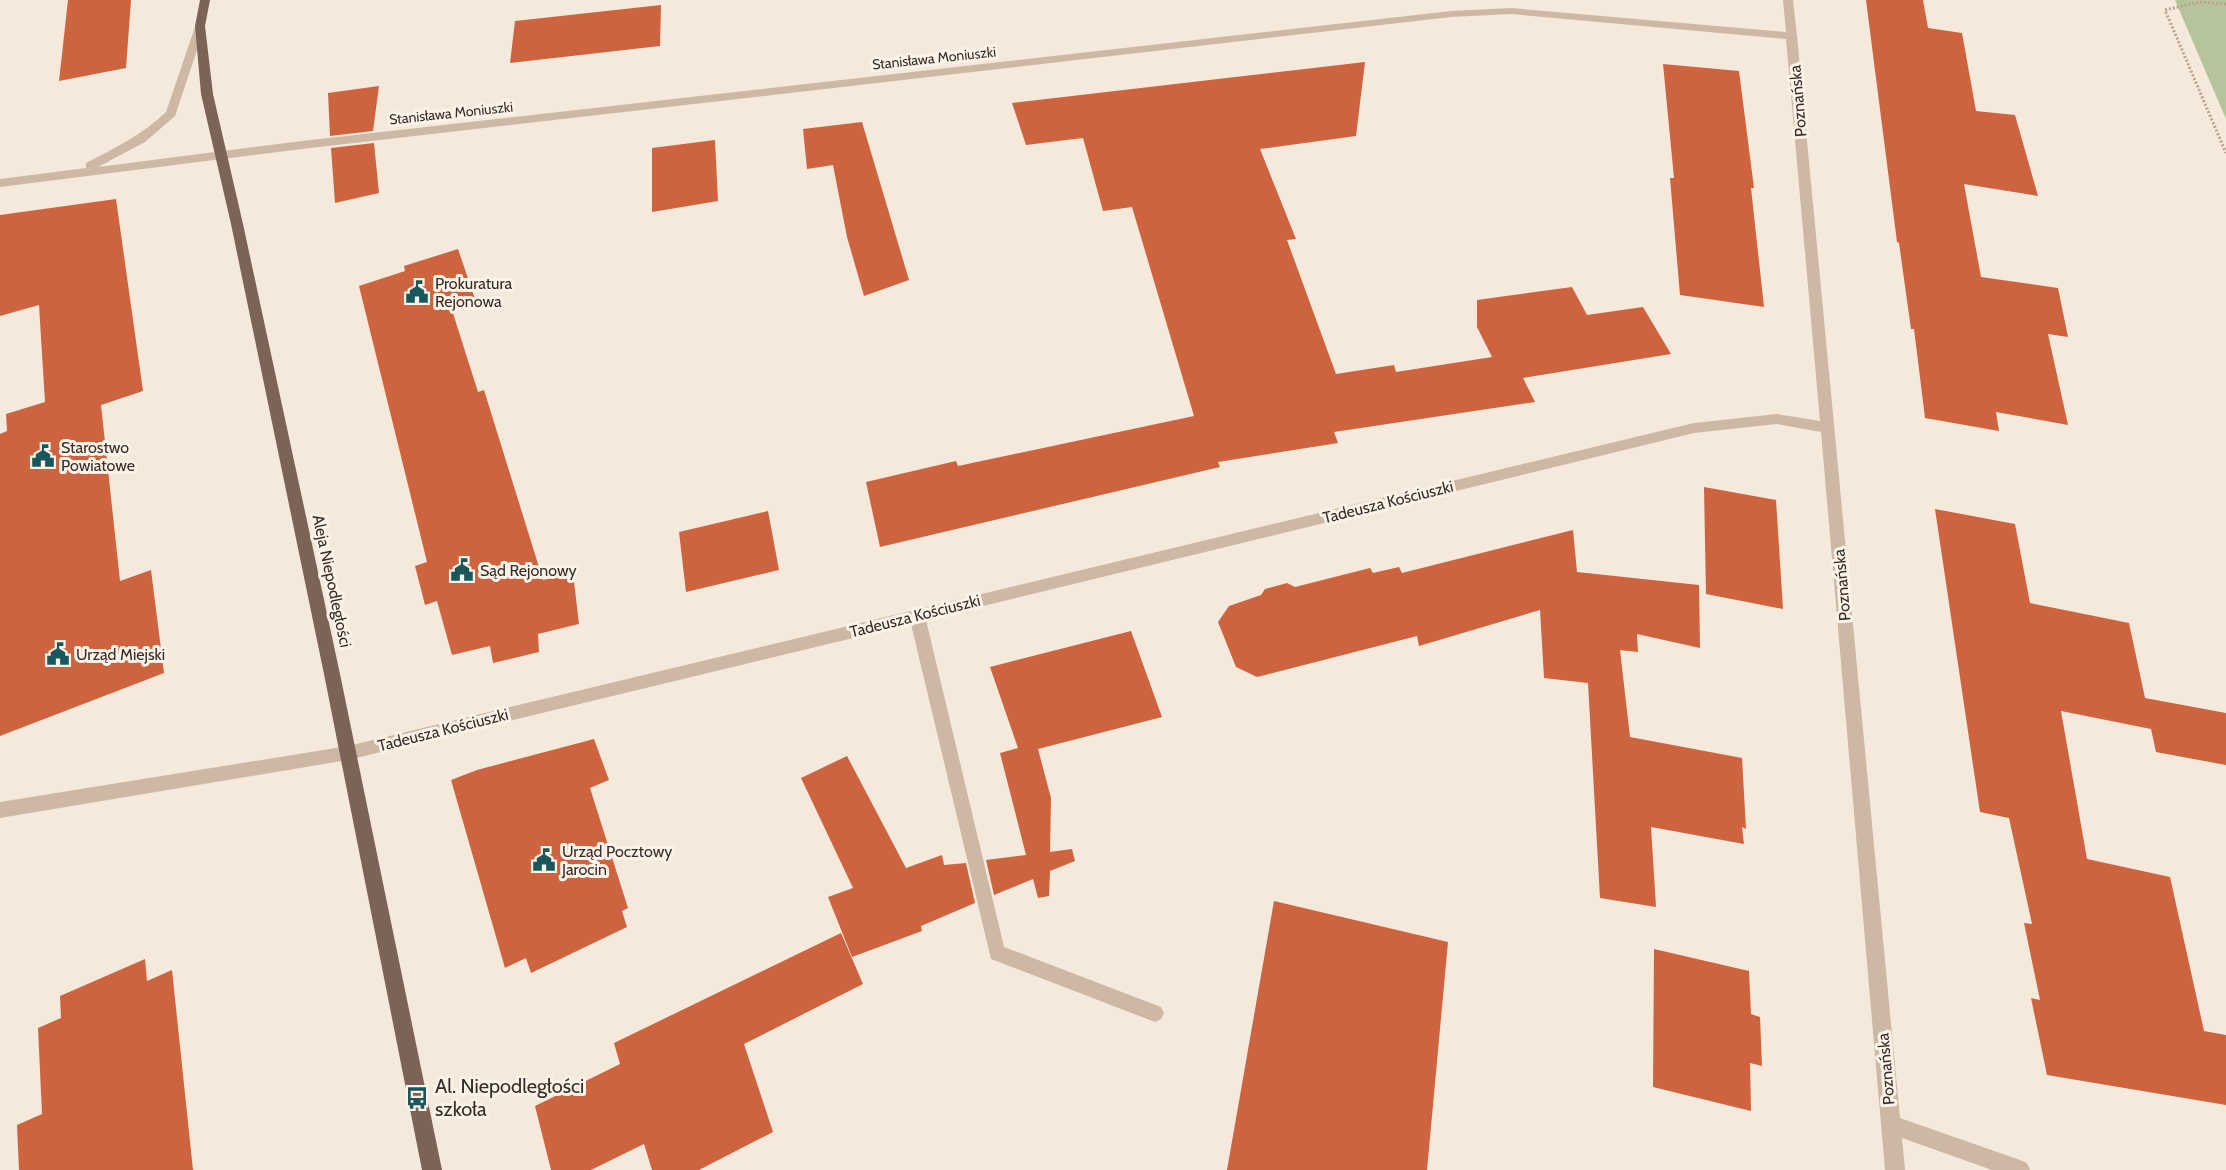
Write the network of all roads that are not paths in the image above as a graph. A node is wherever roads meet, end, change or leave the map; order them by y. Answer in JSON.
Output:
{"nodes":[{"id":1,"x":205,"y":0,"type":"edge"},
{"id":2,"x":1788,"y":0,"type":"edge"},
{"id":3,"x":200,"y":27,"type":"junction"},
{"id":4,"x":1792,"y":36,"type":"junction"},
{"id":5,"x":221,"y":155,"type":"junction"},
{"id":6,"x":80,"y":171,"type":"junction"},
{"id":7,"x":0,"y":183,"type":"edge"},
{"id":8,"x":1828,"y":428,"type":"junction"},
{"id":9,"x":917,"y":616,"type":"junction"},
{"id":10,"x":348,"y":753,"type":"junction"},
{"id":11,"x":0,"y":810,"type":"edge"},
{"id":12,"x":1155,"y":1013,"type":"dead end"},
{"id":13,"x":1890,"y":1124,"type":"junction"},
{"id":14,"x":432,"y":1170,"type":"edge"},
{"id":15,"x":1895,"y":1170,"type":"edge"},
{"id":16,"x":2020,"y":1170,"type":"edge"}],
"edges":[{"from":1,"to":3,"type":"main road","name":"Aleja Niepodległości"},
{"from":2,"to":4,"type":"street","name":"Poznańska"},
{"from":3,"to":5,"type":"main road","name":"Aleja Niepodległości"},
{"from":3,"to":6,"type":"street","name":"Stanisława Moniuszki"},
{"from":4,"to":5,"type":"street","name":"Stanisława Moniuszki"},
{"from":4,"to":8,"type":"street","name":"Poznańska"},
{"from":5,"to":6,"type":"street","name":"Stanisława Moniuszki"},
{"from":5,"to":10,"type":"main road","name":"Aleja Niepodległości"},
{"from":6,"to":7,"type":"street","name":"Stanisława Moniuszki"},
{"from":8,"to":9,"type":"street","name":"Tadeusza Kościuszki"},
{"from":8,"to":13,"type":"street","name":"Poznańska"},
{"from":9,"to":10,"type":"street","name":"Tadeusza Kościuszki"},
{"from":9,"to":12,"type":"street"},
{"from":10,"to":11,"type":"street","name":"Tadeusza Kościuszki"},
{"from":10,"to":14,"type":"main road","name":"Aleja Niepodległości"},
{"from":13,"to":15,"type":"street","name":"Poznańska"},
{"from":13,"to":16,"type":"street"}]}
